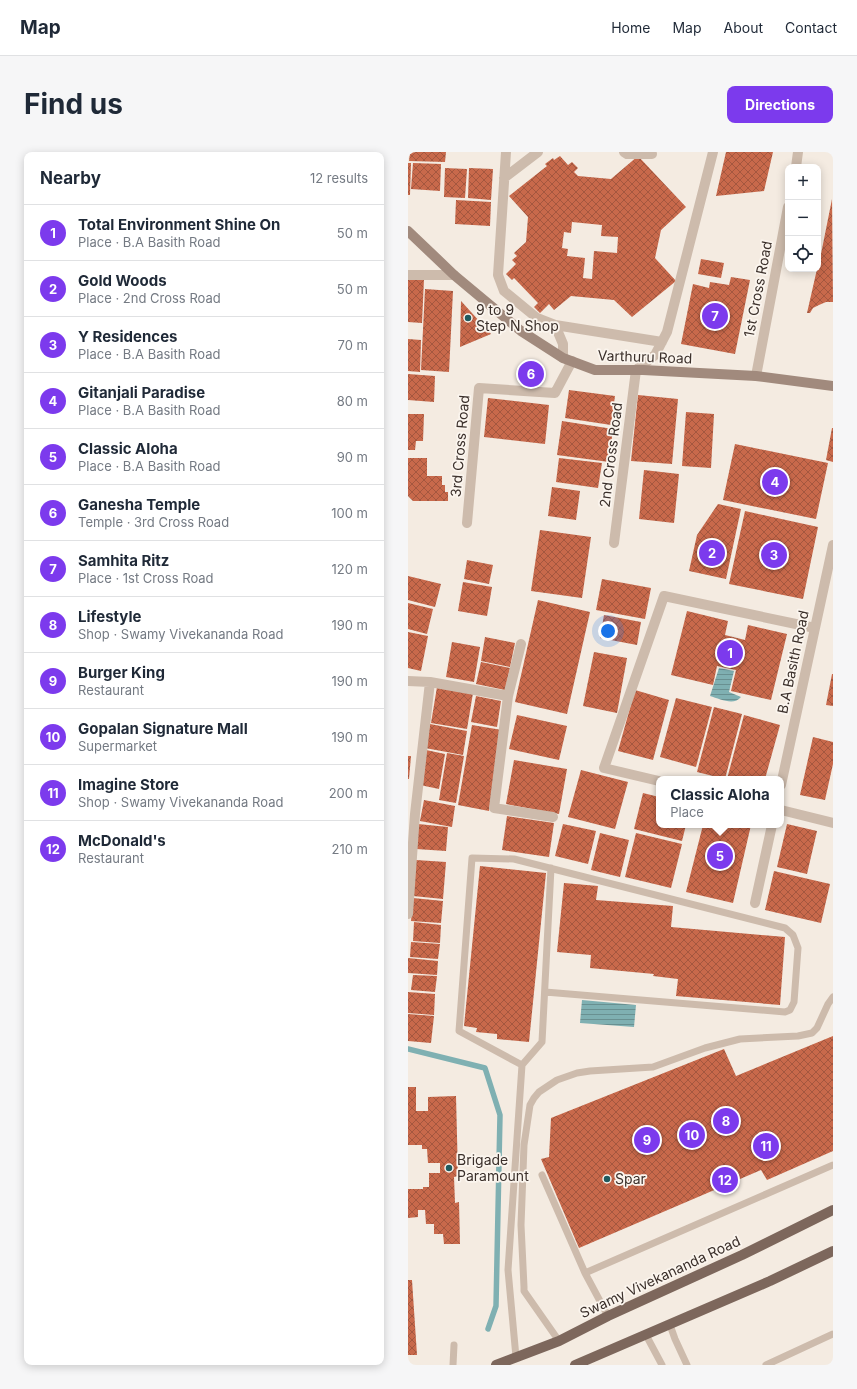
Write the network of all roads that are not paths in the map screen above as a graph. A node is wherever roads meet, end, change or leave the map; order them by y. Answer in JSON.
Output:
{"nodes":[{"id":1,"x":506,"y":152,"type":"edge"},
{"id":2,"x":538,"y":152,"type":"edge"},
{"id":3,"x":624,"y":152,"type":"edge"},
{"id":4,"x":713,"y":152,"type":"edge"},
{"id":5,"x":798,"y":152,"type":"edge"},
{"id":6,"x":652,"y":154,"type":"dead end"},
{"id":7,"x":796,"y":164,"type":"edge"},
{"id":8,"x":504,"y":178,"type":"junction"},
{"id":9,"x":785,"y":223,"type":"edge"},
{"id":10,"x":408,"y":231,"type":"edge"},
{"id":11,"x":408,"y":275,"type":"edge"},
{"id":12,"x":454,"y":275,"type":"junction"},
{"id":13,"x":555,"y":325,"type":"junction"},
{"id":14,"x":662,"y":342,"type":"junction"},
{"id":15,"x":568,"y":359,"type":"junction"},
{"id":16,"x":636,"y":370,"type":"junction"},
{"id":17,"x":756,"y":376,"type":"junction"},
{"id":18,"x":833,"y":386,"type":"edge"},
{"id":19,"x":467,"y":523,"type":"dead end"},
{"id":20,"x":614,"y":543,"type":"dead end"},
{"id":21,"x":833,"y":545,"type":"edge"},
{"id":22,"x":815,"y":628,"type":"junction"},
{"id":23,"x":521,"y":644,"type":"dead end"},
{"id":24,"x":408,"y":681,"type":"edge"},
{"id":25,"x":430,"y":682,"type":"junction"},
{"id":26,"x":508,"y":696,"type":"junction"},
{"id":27,"x":783,"y":776,"type":"edge"},
{"id":28,"x":656,"y":780,"type":"edge"},
{"id":29,"x":784,"y":811,"type":"edge"},
{"id":30,"x":412,"y":814,"type":"edge"},
{"id":31,"x":553,"y":817,"type":"dead end"},
{"id":32,"x":833,"y":823,"type":"edge"},
{"id":33,"x":771,"y":828,"type":"edge"},
{"id":34,"x":551,"y":868,"type":"junction"},
{"id":35,"x":755,"y":903,"type":"dead end"},
{"id":36,"x":408,"y":914,"type":"edge"},
{"id":37,"x":545,"y":992,"type":"junction"},
{"id":38,"x":833,"y":997,"type":"edge"},
{"id":39,"x":522,"y":1065,"type":"junction"},
{"id":40,"x":833,"y":1165,"type":"edge"},
{"id":41,"x":542,"y":1175,"type":"dead end"},
{"id":42,"x":833,"y":1210,"type":"edge"},
{"id":43,"x":833,"y":1251,"type":"edge"},
{"id":44,"x":585,"y":1273,"type":"junction"},
{"id":45,"x":608,"y":1316,"type":"junction"},
{"id":46,"x":670,"y":1325,"type":"junction"},
{"id":47,"x":833,"y":1334,"type":"edge"},
{"id":48,"x":646,"y":1335,"type":"junction"},
{"id":49,"x":559,"y":1341,"type":"junction"},
{"id":50,"x":454,"y":1345,"type":"dead end"},
{"id":51,"x":516,"y":1357,"type":"junction"},
{"id":52,"x":453,"y":1365,"type":"edge"},
{"id":53,"x":496,"y":1365,"type":"edge"},
{"id":54,"x":574,"y":1365,"type":"edge"},
{"id":55,"x":662,"y":1365,"type":"edge"},
{"id":56,"x":687,"y":1365,"type":"edge"},
{"id":57,"x":766,"y":1365,"type":"edge"}],
"edges":[{"from":1,"to":8,"type":"street"},
{"from":2,"to":8,"type":"street"},
{"from":3,"to":6,"type":"street"},
{"from":4,"to":14,"type":"street"},
{"from":5,"to":7,"type":"street"},
{"from":8,"to":13,"type":"street"},
{"from":9,"to":17,"type":"street","name":"1st Cross Road"},
{"from":10,"to":12,"type":"street","name":"Varthuru Road"},
{"from":11,"to":12,"type":"street"},
{"from":12,"to":15,"type":"street","name":"Varthuru Road"},
{"from":13,"to":14,"type":"street"},
{"from":13,"to":15,"type":"street"},
{"from":14,"to":16,"type":"street"},
{"from":15,"to":16,"type":"street","name":"Varthuru Road"},
{"from":15,"to":19,"type":"street","name":"3rd Cross Road"},
{"from":16,"to":17,"type":"street","name":"Varthuru Road"},
{"from":16,"to":20,"type":"street","name":"2nd Cross Road"},
{"from":17,"to":18,"type":"street","name":"Varthuru Road"},
{"from":21,"to":22,"type":"street","name":"B.A Basith Road"},
{"from":22,"to":27,"type":"street","name":"B.A Basith Road"},
{"from":22,"to":28,"type":"street"},
{"from":23,"to":26,"type":"street"},
{"from":24,"to":25,"type":"street"},
{"from":25,"to":26,"type":"street"},
{"from":25,"to":30,"type":"street"},
{"from":26,"to":31,"type":"street"},
{"from":29,"to":32,"type":"street"},
{"from":30,"to":36,"type":"street"},
{"from":33,"to":35,"type":"street"},
{"from":34,"to":37,"type":"lane"},
{"from":34,"to":37,"type":"lane"},
{"from":34,"to":39,"type":"lane"},
{"from":37,"to":39,"type":"lane"},
{"from":38,"to":49,"type":"lane"},
{"from":39,"to":51,"type":"lane"},
{"from":40,"to":44,"type":"lane"},
{"from":41,"to":44,"type":"lane"},
{"from":42,"to":45,"type":"main road","name":"Swamy Vivekananda Road"},
{"from":43,"to":46,"type":"main road"},
{"from":44,"to":45,"type":"lane"},
{"from":45,"to":49,"type":"main road","name":"Swamy Vivekananda Road"},
{"from":46,"to":48,"type":"main road"},
{"from":46,"to":56,"type":"lane"},
{"from":47,"to":57,"type":"lane"},
{"from":48,"to":54,"type":"main road"},
{"from":48,"to":55,"type":"lane"},
{"from":49,"to":51,"type":"main road","name":"Swamy Vivekananda Road"},
{"from":50,"to":52,"type":"lane"},
{"from":51,"to":53,"type":"main road","name":"Swamy Vivekananda Road"}]}
